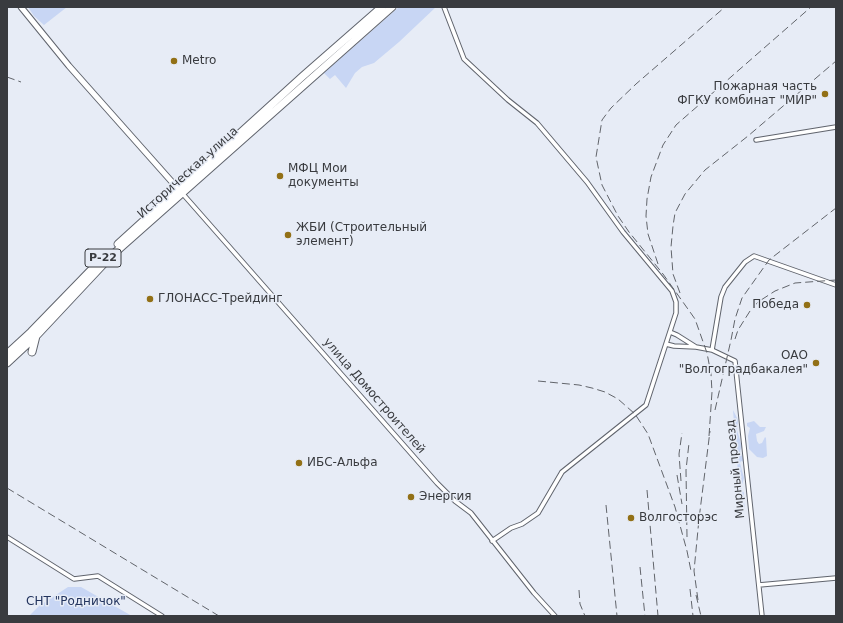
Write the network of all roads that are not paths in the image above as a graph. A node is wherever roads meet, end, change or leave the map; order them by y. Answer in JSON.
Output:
{"nodes":[{"id":1,"x":22,"y":7,"type":"edge"},
{"id":2,"x":382,"y":7,"type":"edge"},
{"id":3,"x":392,"y":7,"type":"edge"},
{"id":4,"x":444,"y":7,"type":"edge"},
{"id":5,"x":836,"y":127,"type":"edge"},
{"id":6,"x":756,"y":140,"type":"dead end"},
{"id":7,"x":180,"y":191,"type":"junction"},
{"id":8,"x":836,"y":285,"type":"edge"},
{"id":9,"x":670,"y":332,"type":"junction"},
{"id":10,"x":666,"y":344,"type":"junction"},
{"id":11,"x":696,"y":347,"type":"junction"},
{"id":12,"x":712,"y":350,"type":"junction"},
{"id":13,"x":7,"y":354,"type":"edge"},
{"id":14,"x":7,"y":363,"type":"edge"},
{"id":15,"x":7,"y":537,"type":"edge"},
{"id":16,"x":492,"y":541,"type":"junction"},
{"id":17,"x":836,"y":578,"type":"edge"},
{"id":18,"x":759,"y":585,"type":"junction"},
{"id":19,"x":162,"y":616,"type":"edge"},
{"id":20,"x":555,"y":616,"type":"edge"},
{"id":21,"x":762,"y":616,"type":"edge"}],
"edges":[{"from":1,"to":7,"type":"main road"},
{"from":2,"to":7,"type":"highway","name":"Историческая улица","number":"Р-22"},
{"from":3,"to":7,"type":"highway","name":"Историческая улица","number":"Р-22"},
{"from":4,"to":9,"type":"street"},
{"from":5,"to":6,"type":"street"},
{"from":7,"to":13,"type":"highway","name":"Историческая улица","number":"Р-22"},
{"from":7,"to":14,"type":"highway","name":"Историческая улица","number":"Р-22"},
{"from":7,"to":16,"type":"street","name":"улица Домостроителей"},
{"from":8,"to":12,"type":"street"},
{"from":9,"to":10,"type":"street"},
{"from":9,"to":11,"type":"street"},
{"from":10,"to":11,"type":"street"},
{"from":10,"to":16,"type":"street"},
{"from":11,"to":12,"type":"street","name":"Мирный проезд"},
{"from":12,"to":18,"type":"street","name":"Мирный проезд"},
{"from":15,"to":19,"type":"street"},
{"from":16,"to":20,"type":"street","name":"улица Домостроителей"},
{"from":17,"to":18,"type":"street"},
{"from":18,"to":21,"type":"street","name":"Мирный проезд"}]}
